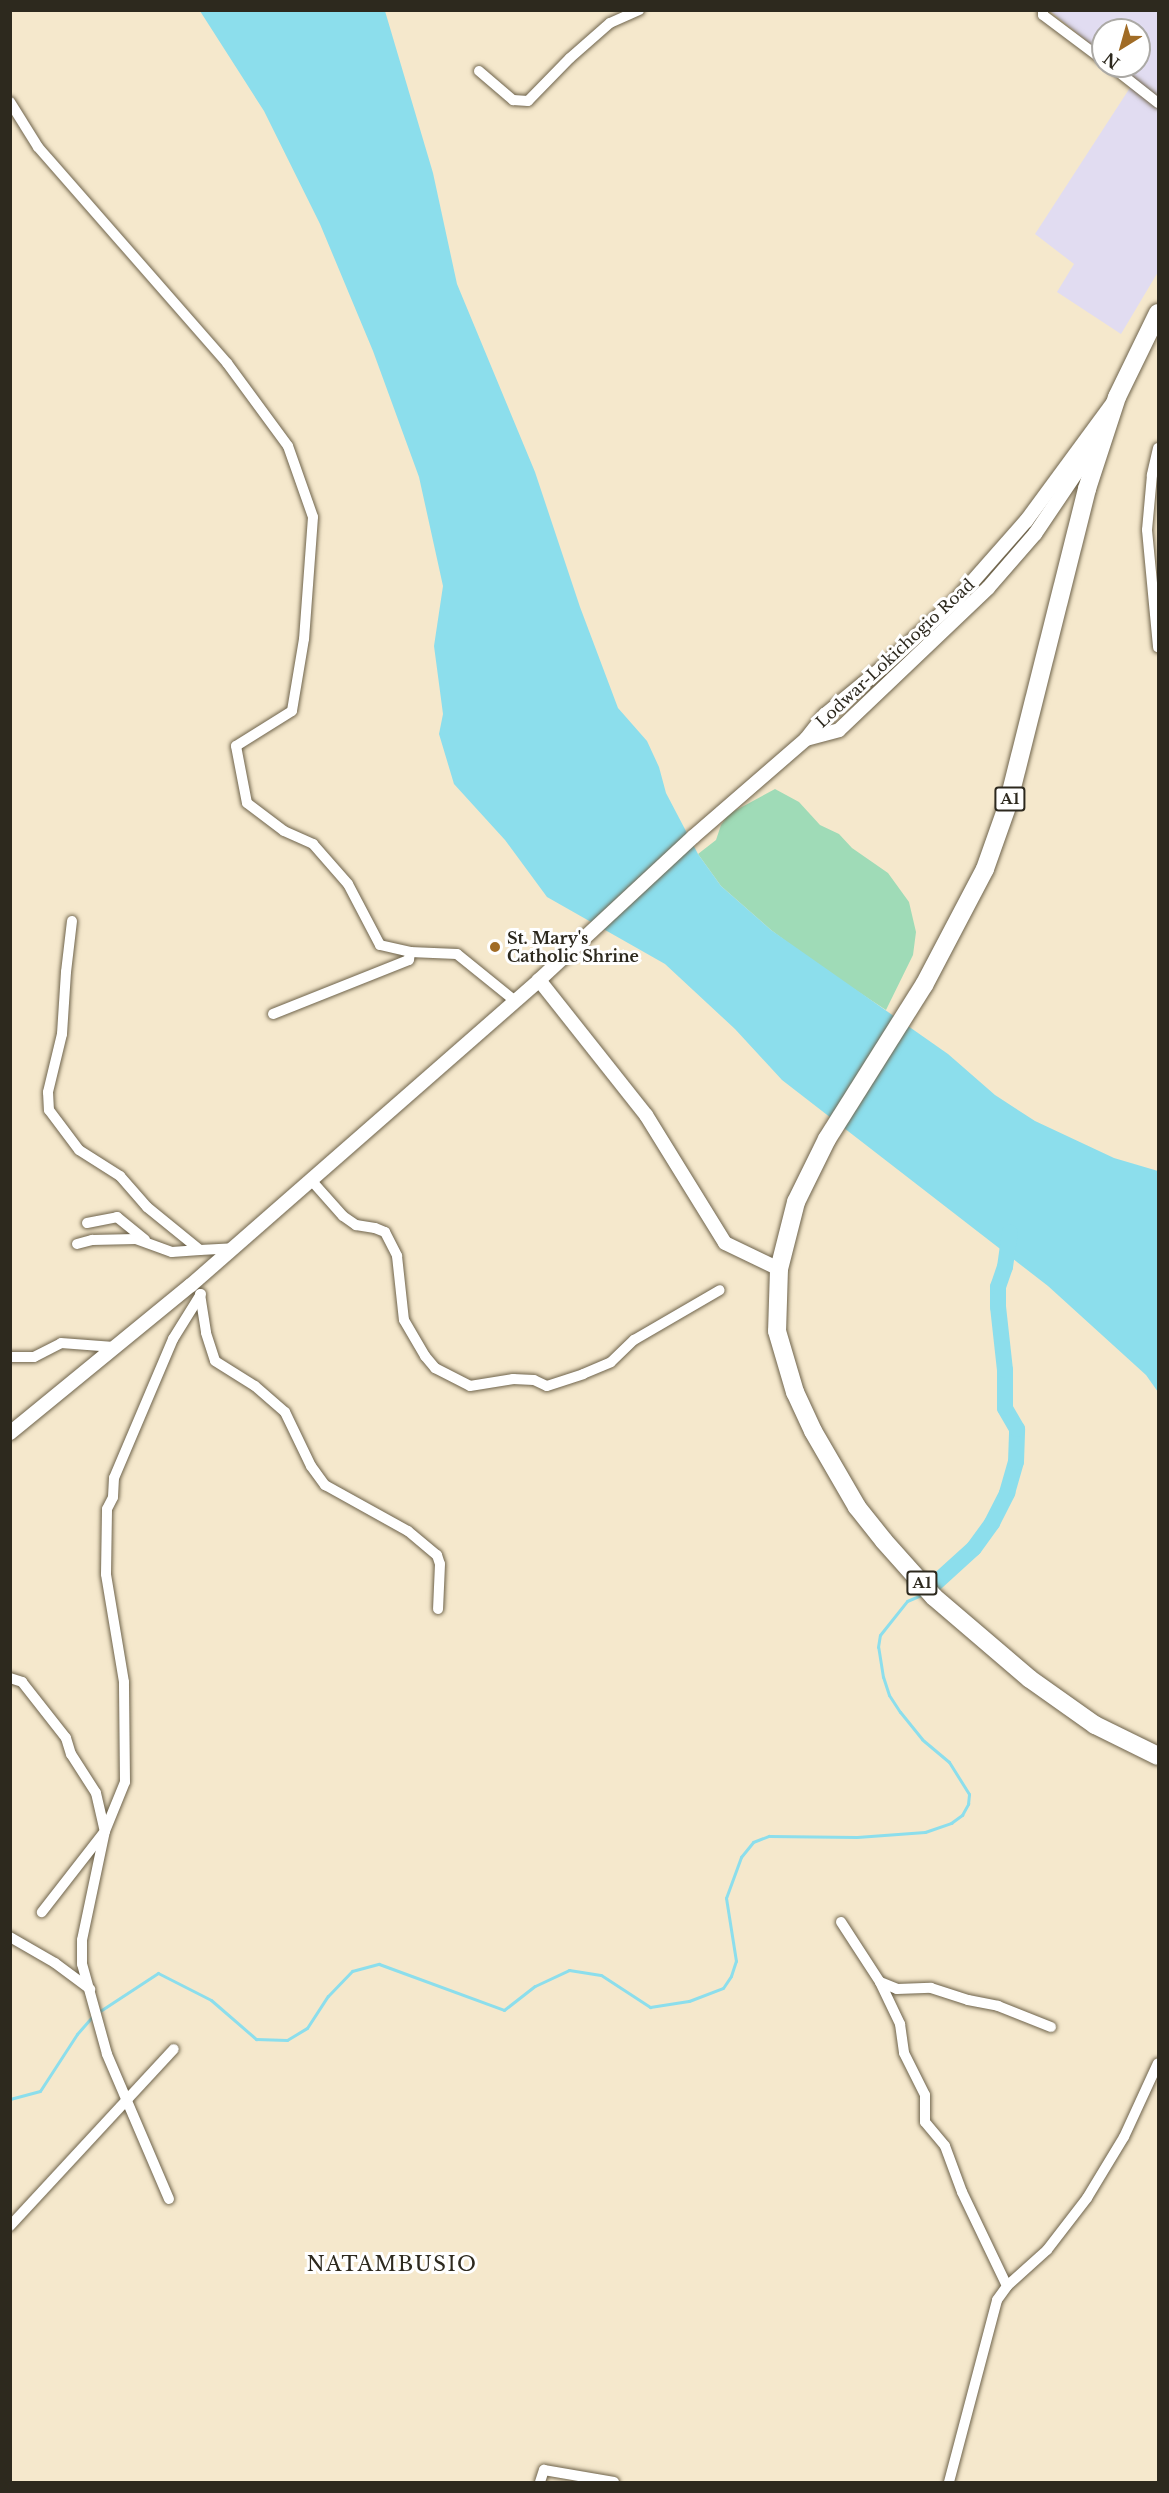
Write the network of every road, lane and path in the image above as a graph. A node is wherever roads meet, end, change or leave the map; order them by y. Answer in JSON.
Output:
{"nodes":[{"id":1,"x":639,"y":10,"type":"edge"},
{"id":2,"x":1043,"y":10,"type":"edge"},
{"id":3,"x":1091,"y":51,"type":"edge"},
{"id":4,"x":479,"y":71,"type":"dead end"},
{"id":5,"x":1126,"y":78,"type":"edge"},
{"id":6,"x":10,"y":102,"type":"edge"},
{"id":7,"x":1158,"y":103,"type":"edge"},
{"id":8,"x":1158,"y":313,"type":"edge"},
{"id":9,"x":1117,"y":397,"type":"junction"},
{"id":10,"x":1109,"y":426,"type":"junction"},
{"id":11,"x":1158,"y":448,"type":"edge"},
{"id":12,"x":1158,"y":647,"type":"edge"},
{"id":13,"x":806,"y":740,"type":"junction"},
{"id":14,"x":72,"y":921,"type":"dead end"},
{"id":15,"x":410,"y":952,"type":"junction"},
{"id":16,"x":539,"y":980,"type":"junction"},
{"id":17,"x":515,"y":1001,"type":"junction"},
{"id":18,"x":273,"y":1014,"type":"dead end"},
{"id":19,"x":311,"y":1180,"type":"junction"},
{"id":20,"x":87,"y":1223,"type":"dead end"},
{"id":21,"x":148,"y":1242,"type":"junction"},
{"id":22,"x":77,"y":1245,"type":"dead end"},
{"id":23,"x":233,"y":1248,"type":"junction"},
{"id":24,"x":200,"y":1250,"type":"junction"},
{"id":25,"x":779,"y":1269,"type":"junction"},
{"id":26,"x":196,"y":1289,"type":"junction"},
{"id":27,"x":720,"y":1290,"type":"dead end"},
{"id":28,"x":114,"y":1347,"type":"junction"},
{"id":29,"x":10,"y":1357,"type":"edge"},
{"id":30,"x":12,"y":1429,"type":"edge"},
{"id":31,"x":438,"y":1608,"type":"dead end"},
{"id":32,"x":10,"y":1678,"type":"edge"},
{"id":33,"x":1158,"y":1756,"type":"edge"},
{"id":34,"x":105,"y":1831,"type":"junction"},
{"id":35,"x":42,"y":1912,"type":"dead end"},
{"id":36,"x":841,"y":1922,"type":"dead end"},
{"id":37,"x":10,"y":1937,"type":"edge"},
{"id":38,"x":880,"y":1982,"type":"junction"},
{"id":39,"x":90,"y":1989,"type":"junction"},
{"id":40,"x":1051,"y":2027,"type":"dead end"},
{"id":41,"x":174,"y":2049,"type":"dead end"},
{"id":42,"x":1158,"y":2063,"type":"edge"},
{"id":43,"x":127,"y":2100,"type":"junction"},
{"id":44,"x":169,"y":2199,"type":"dead end"},
{"id":45,"x":10,"y":2226,"type":"edge"},
{"id":46,"x":1007,"y":2286,"type":"junction"},
{"id":47,"x":592,"y":2480,"type":"edge"},
{"id":48,"x":540,"y":2482,"type":"edge"},
{"id":49,"x":614,"y":2482,"type":"edge"},
{"id":50,"x":949,"y":2482,"type":"edge"}],
"edges":[{"from":1,"to":4,"type":"street"},
{"from":2,"to":3,"type":"street"},
{"from":5,"to":7,"type":"street"},
{"from":6,"to":15,"type":"street"},
{"from":8,"to":9,"type":"highway","name":"Lodwar-Lokichogio Road","number":"A1"},
{"from":9,"to":10,"type":"highway","name":"Lodwar-Lokichogio Road","number":"A1"},
{"from":9,"to":13,"type":"main road","name":"Lodwar-Lokichogio Road","number":"A1"},
{"from":10,"to":13,"type":"main road","name":"Lodwar-Lokichogio Road","number":"A1"},
{"from":10,"to":25,"type":"highway","name":"Lodwar-Lokichogio Road","number":"A1"},
{"from":11,"to":12,"type":"street"},
{"from":13,"to":16,"type":"main road","name":"Lodwar-Lokichogio Road","number":"A1"},
{"from":14,"to":24,"type":"street"},
{"from":15,"to":17,"type":"street"},
{"from":15,"to":18,"type":"street"},
{"from":16,"to":17,"type":"main road"},
{"from":16,"to":25,"type":"main road"},
{"from":17,"to":19,"type":"main road"},
{"from":19,"to":23,"type":"main road"},
{"from":19,"to":27,"type":"street"},
{"from":20,"to":21,"type":"street"},
{"from":21,"to":22,"type":"street"},
{"from":21,"to":24,"type":"street"},
{"from":23,"to":24,"type":"street"},
{"from":23,"to":26,"type":"main road"},
{"from":25,"to":33,"type":"highway","number":"A1"},
{"from":26,"to":28,"type":"main road"},
{"from":26,"to":31,"type":"street"},
{"from":26,"to":34,"type":"street"},
{"from":28,"to":29,"type":"street"},
{"from":28,"to":30,"type":"main road"},
{"from":32,"to":34,"type":"street"},
{"from":34,"to":35,"type":"street"},
{"from":34,"to":39,"type":"street"},
{"from":36,"to":38,"type":"street"},
{"from":37,"to":39,"type":"street"},
{"from":38,"to":40,"type":"street"},
{"from":38,"to":46,"type":"street"},
{"from":39,"to":43,"type":"street"},
{"from":41,"to":43,"type":"street"},
{"from":42,"to":46,"type":"street"},
{"from":43,"to":44,"type":"street"},
{"from":43,"to":45,"type":"street"},
{"from":46,"to":50,"type":"street"},
{"from":47,"to":48,"type":"street"},
{"from":47,"to":49,"type":"street"}]}
